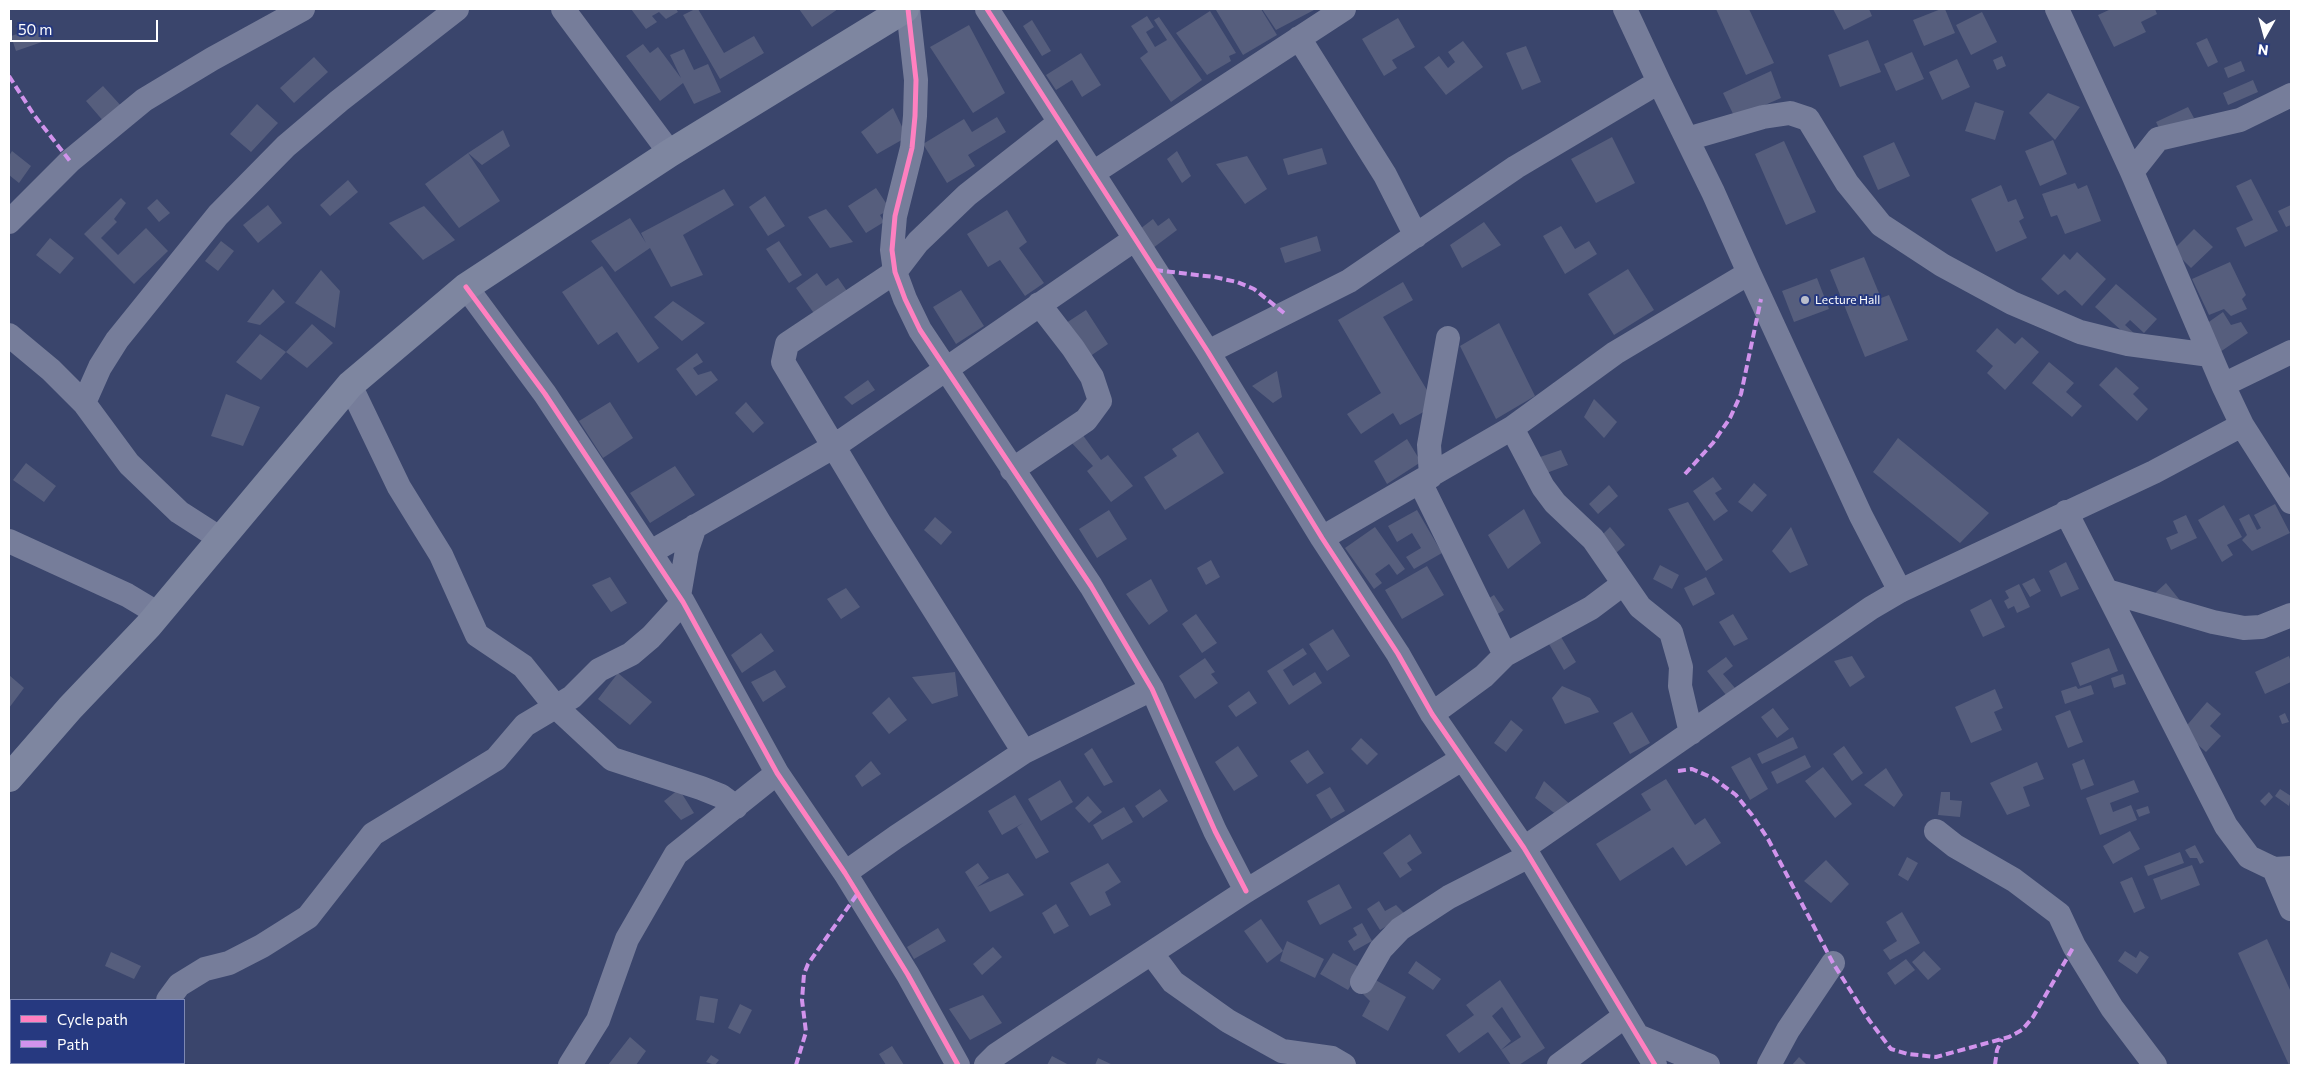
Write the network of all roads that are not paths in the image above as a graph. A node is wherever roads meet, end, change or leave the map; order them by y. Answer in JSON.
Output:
{"nodes":[{"id":1,"x":303,"y":9,"type":"edge"},
{"id":2,"x":458,"y":9,"type":"edge"},
{"id":3,"x":563,"y":9,"type":"edge"},
{"id":4,"x":906,"y":9,"type":"edge"},
{"id":5,"x":987,"y":9,"type":"edge"},
{"id":6,"x":1344,"y":9,"type":"edge"},
{"id":7,"x":1625,"y":9,"type":"edge"},
{"id":8,"x":2057,"y":9,"type":"edge"},
{"id":9,"x":1300,"y":38,"type":"junction"},
{"id":10,"x":1658,"y":82,"type":"junction"},
{"id":11,"x":2291,"y":95,"type":"edge"},
{"id":12,"x":1060,"y":122,"type":"junction"},
{"id":13,"x":1687,"y":139,"type":"junction"},
{"id":14,"x":670,"y":153,"type":"junction"},
{"id":15,"x":2132,"y":172,"type":"junction"},
{"id":16,"x":1093,"y":174,"type":"junction"},
{"id":17,"x":9,"y":222,"type":"edge"},
{"id":18,"x":1416,"y":236,"type":"junction"},
{"id":19,"x":1135,"y":239,"type":"junction"},
{"id":20,"x":895,"y":272,"type":"junction"},
{"id":21,"x":1749,"y":273,"type":"junction"},
{"id":22,"x":466,"y":287,"type":"junction"},
{"id":23,"x":1040,"y":304,"type":"junction"},
{"id":24,"x":9,"y":335,"type":"edge"},
{"id":25,"x":1448,"y":338,"type":"dead end"},
{"id":26,"x":1208,"y":352,"type":"junction"},
{"id":27,"x":2291,"y":352,"type":"edge"},
{"id":28,"x":2210,"y":355,"type":"junction"},
{"id":29,"x":945,"y":369,"type":"junction"},
{"id":30,"x":350,"y":385,"type":"junction"},
{"id":31,"x":2222,"y":385,"type":"junction"},
{"id":32,"x":84,"y":403,"type":"junction"},
{"id":33,"x":2242,"y":425,"type":"junction"},
{"id":34,"x":1512,"y":428,"type":"junction"},
{"id":35,"x":833,"y":447,"type":"junction"},
{"id":36,"x":1012,"y":470,"type":"junction"},
{"id":37,"x":1425,"y":479,"type":"junction"},
{"id":38,"x":2291,"y":502,"type":"edge"},
{"id":39,"x":2066,"y":512,"type":"junction"},
{"id":40,"x":695,"y":526,"type":"junction"},
{"id":41,"x":1322,"y":538,"type":"junction"},
{"id":42,"x":221,"y":539,"type":"junction"},
{"id":43,"x":9,"y":541,"type":"edge"},
{"id":44,"x":650,"y":552,"type":"junction"},
{"id":45,"x":1623,"y":584,"type":"junction"},
{"id":46,"x":2107,"y":590,"type":"junction"},
{"id":47,"x":1900,"y":591,"type":"junction"},
{"id":48,"x":681,"y":599,"type":"junction"},
{"id":49,"x":158,"y":613,"type":"junction"},
{"id":50,"x":2291,"y":615,"type":"edge"},
{"id":51,"x":1505,"y":655,"type":"junction"},
{"id":52,"x":1152,"y":689,"type":"junction"},
{"id":53,"x":556,"y":707,"type":"junction"},
{"id":54,"x":1432,"y":714,"type":"junction"},
{"id":55,"x":1691,"y":733,"type":"junction"},
{"id":56,"x":1024,"y":752,"type":"junction"},
{"id":57,"x":1462,"y":759,"type":"junction"},
{"id":58,"x":777,"y":772,"type":"junction"},
{"id":59,"x":9,"y":778,"type":"edge"},
{"id":60,"x":736,"y":807,"type":"junction"},
{"id":61,"x":1936,"y":831,"type":"dead end"},
{"id":62,"x":1527,"y":852,"type":"junction"},
{"id":63,"x":2282,"y":868,"type":"edge"},
{"id":64,"x":845,"y":873,"type":"junction"},
{"id":65,"x":1246,"y":892,"type":"junction"},
{"id":66,"x":2291,"y":909,"type":"edge"},
{"id":67,"x":1152,"y":954,"type":"junction"},
{"id":68,"x":1833,"y":964,"type":"dead end"},
{"id":69,"x":1362,"y":982,"type":"dead end"},
{"id":70,"x":169,"y":999,"type":"edge"},
{"id":71,"x":1625,"y":1016,"type":"junction"},
{"id":72,"x":1638,"y":1036,"type":"junction"},
{"id":73,"x":570,"y":1065,"type":"edge"},
{"id":74,"x":958,"y":1065,"type":"edge"},
{"id":75,"x":986,"y":1065,"type":"edge"},
{"id":76,"x":1344,"y":1065,"type":"edge"},
{"id":77,"x":1559,"y":1065,"type":"edge"},
{"id":78,"x":1655,"y":1065,"type":"edge"},
{"id":79,"x":1708,"y":1065,"type":"edge"},
{"id":80,"x":1769,"y":1065,"type":"edge"},
{"id":81,"x":2154,"y":1065,"type":"edge"}],
"edges":[{"from":1,"to":17,"type":"street"},
{"from":2,"to":32,"type":"street"},
{"from":3,"to":14,"type":"street"},
{"from":4,"to":14,"type":"main road"},
{"from":4,"to":20,"type":"street"},
{"from":5,"to":12,"type":"street"},
{"from":6,"to":9,"type":"street"},
{"from":7,"to":10,"type":"street"},
{"from":8,"to":15,"type":"street"},
{"from":9,"to":16,"type":"street"},
{"from":9,"to":18,"type":"street"},
{"from":10,"to":13,"type":"street"},
{"from":10,"to":18,"type":"street"},
{"from":11,"to":15,"type":"street"},
{"from":12,"to":16,"type":"street"},
{"from":12,"to":20,"type":"street"},
{"from":13,"to":21,"type":"street"},
{"from":13,"to":28,"type":"street"},
{"from":14,"to":22,"type":"main road"},
{"from":15,"to":28,"type":"street"},
{"from":16,"to":19,"type":"street"},
{"from":18,"to":26,"type":"street"},
{"from":19,"to":23,"type":"street"},
{"from":19,"to":26,"type":"street"},
{"from":20,"to":29,"type":"street"},
{"from":20,"to":35,"type":"street"},
{"from":21,"to":34,"type":"street"},
{"from":21,"to":47,"type":"street"},
{"from":22,"to":30,"type":"main road"},
{"from":22,"to":44,"type":"street"},
{"from":23,"to":29,"type":"street"},
{"from":23,"to":36,"type":"street"},
{"from":24,"to":32,"type":"street"},
{"from":25,"to":37,"type":"street"},
{"from":26,"to":41,"type":"street"},
{"from":27,"to":31,"type":"street"},
{"from":28,"to":31,"type":"street"},
{"from":29,"to":35,"type":"street"},
{"from":29,"to":36,"type":"street"},
{"from":30,"to":42,"type":"main road"},
{"from":30,"to":53,"type":"street"},
{"from":31,"to":33,"type":"street"},
{"from":32,"to":42,"type":"street"},
{"from":33,"to":38,"type":"street"},
{"from":33,"to":39,"type":"street"},
{"from":34,"to":37,"type":"street"},
{"from":34,"to":45,"type":"street"},
{"from":35,"to":40,"type":"street"},
{"from":35,"to":56,"type":"street"},
{"from":36,"to":52,"type":"street"},
{"from":37,"to":41,"type":"street"},
{"from":37,"to":51,"type":"street"},
{"from":39,"to":46,"type":"street"},
{"from":39,"to":47,"type":"street"},
{"from":40,"to":44,"type":"street"},
{"from":40,"to":48,"type":"street"},
{"from":41,"to":54,"type":"street"},
{"from":42,"to":49,"type":"main road"},
{"from":43,"to":49,"type":"street"},
{"from":44,"to":48,"type":"street"},
{"from":45,"to":51,"type":"street"},
{"from":45,"to":55,"type":"street"},
{"from":46,"to":50,"type":"street"},
{"from":46,"to":63,"type":"street"},
{"from":47,"to":55,"type":"street"},
{"from":48,"to":53,"type":"street"},
{"from":48,"to":58,"type":"street"},
{"from":49,"to":59,"type":"main road"},
{"from":51,"to":54,"type":"street"},
{"from":52,"to":56,"type":"street"},
{"from":52,"to":65,"type":"street"},
{"from":53,"to":60,"type":"street"},
{"from":53,"to":70,"type":"street"},
{"from":54,"to":57,"type":"street"},
{"from":55,"to":62,"type":"street"},
{"from":56,"to":64,"type":"street"},
{"from":57,"to":62,"type":"street"},
{"from":57,"to":65,"type":"street"},
{"from":58,"to":60,"type":"street"},
{"from":58,"to":64,"type":"street"},
{"from":60,"to":73,"type":"street"},
{"from":61,"to":81,"type":"street"},
{"from":62,"to":69,"type":"street"},
{"from":62,"to":71,"type":"street"},
{"from":63,"to":66,"type":"street"},
{"from":64,"to":74,"type":"street"},
{"from":65,"to":67,"type":"street"},
{"from":67,"to":75,"type":"street"},
{"from":67,"to":76,"type":"street"},
{"from":68,"to":80,"type":"street"},
{"from":71,"to":72,"type":"street"},
{"from":71,"to":77,"type":"street"},
{"from":72,"to":78,"type":"street"},
{"from":72,"to":79,"type":"street"}]}
